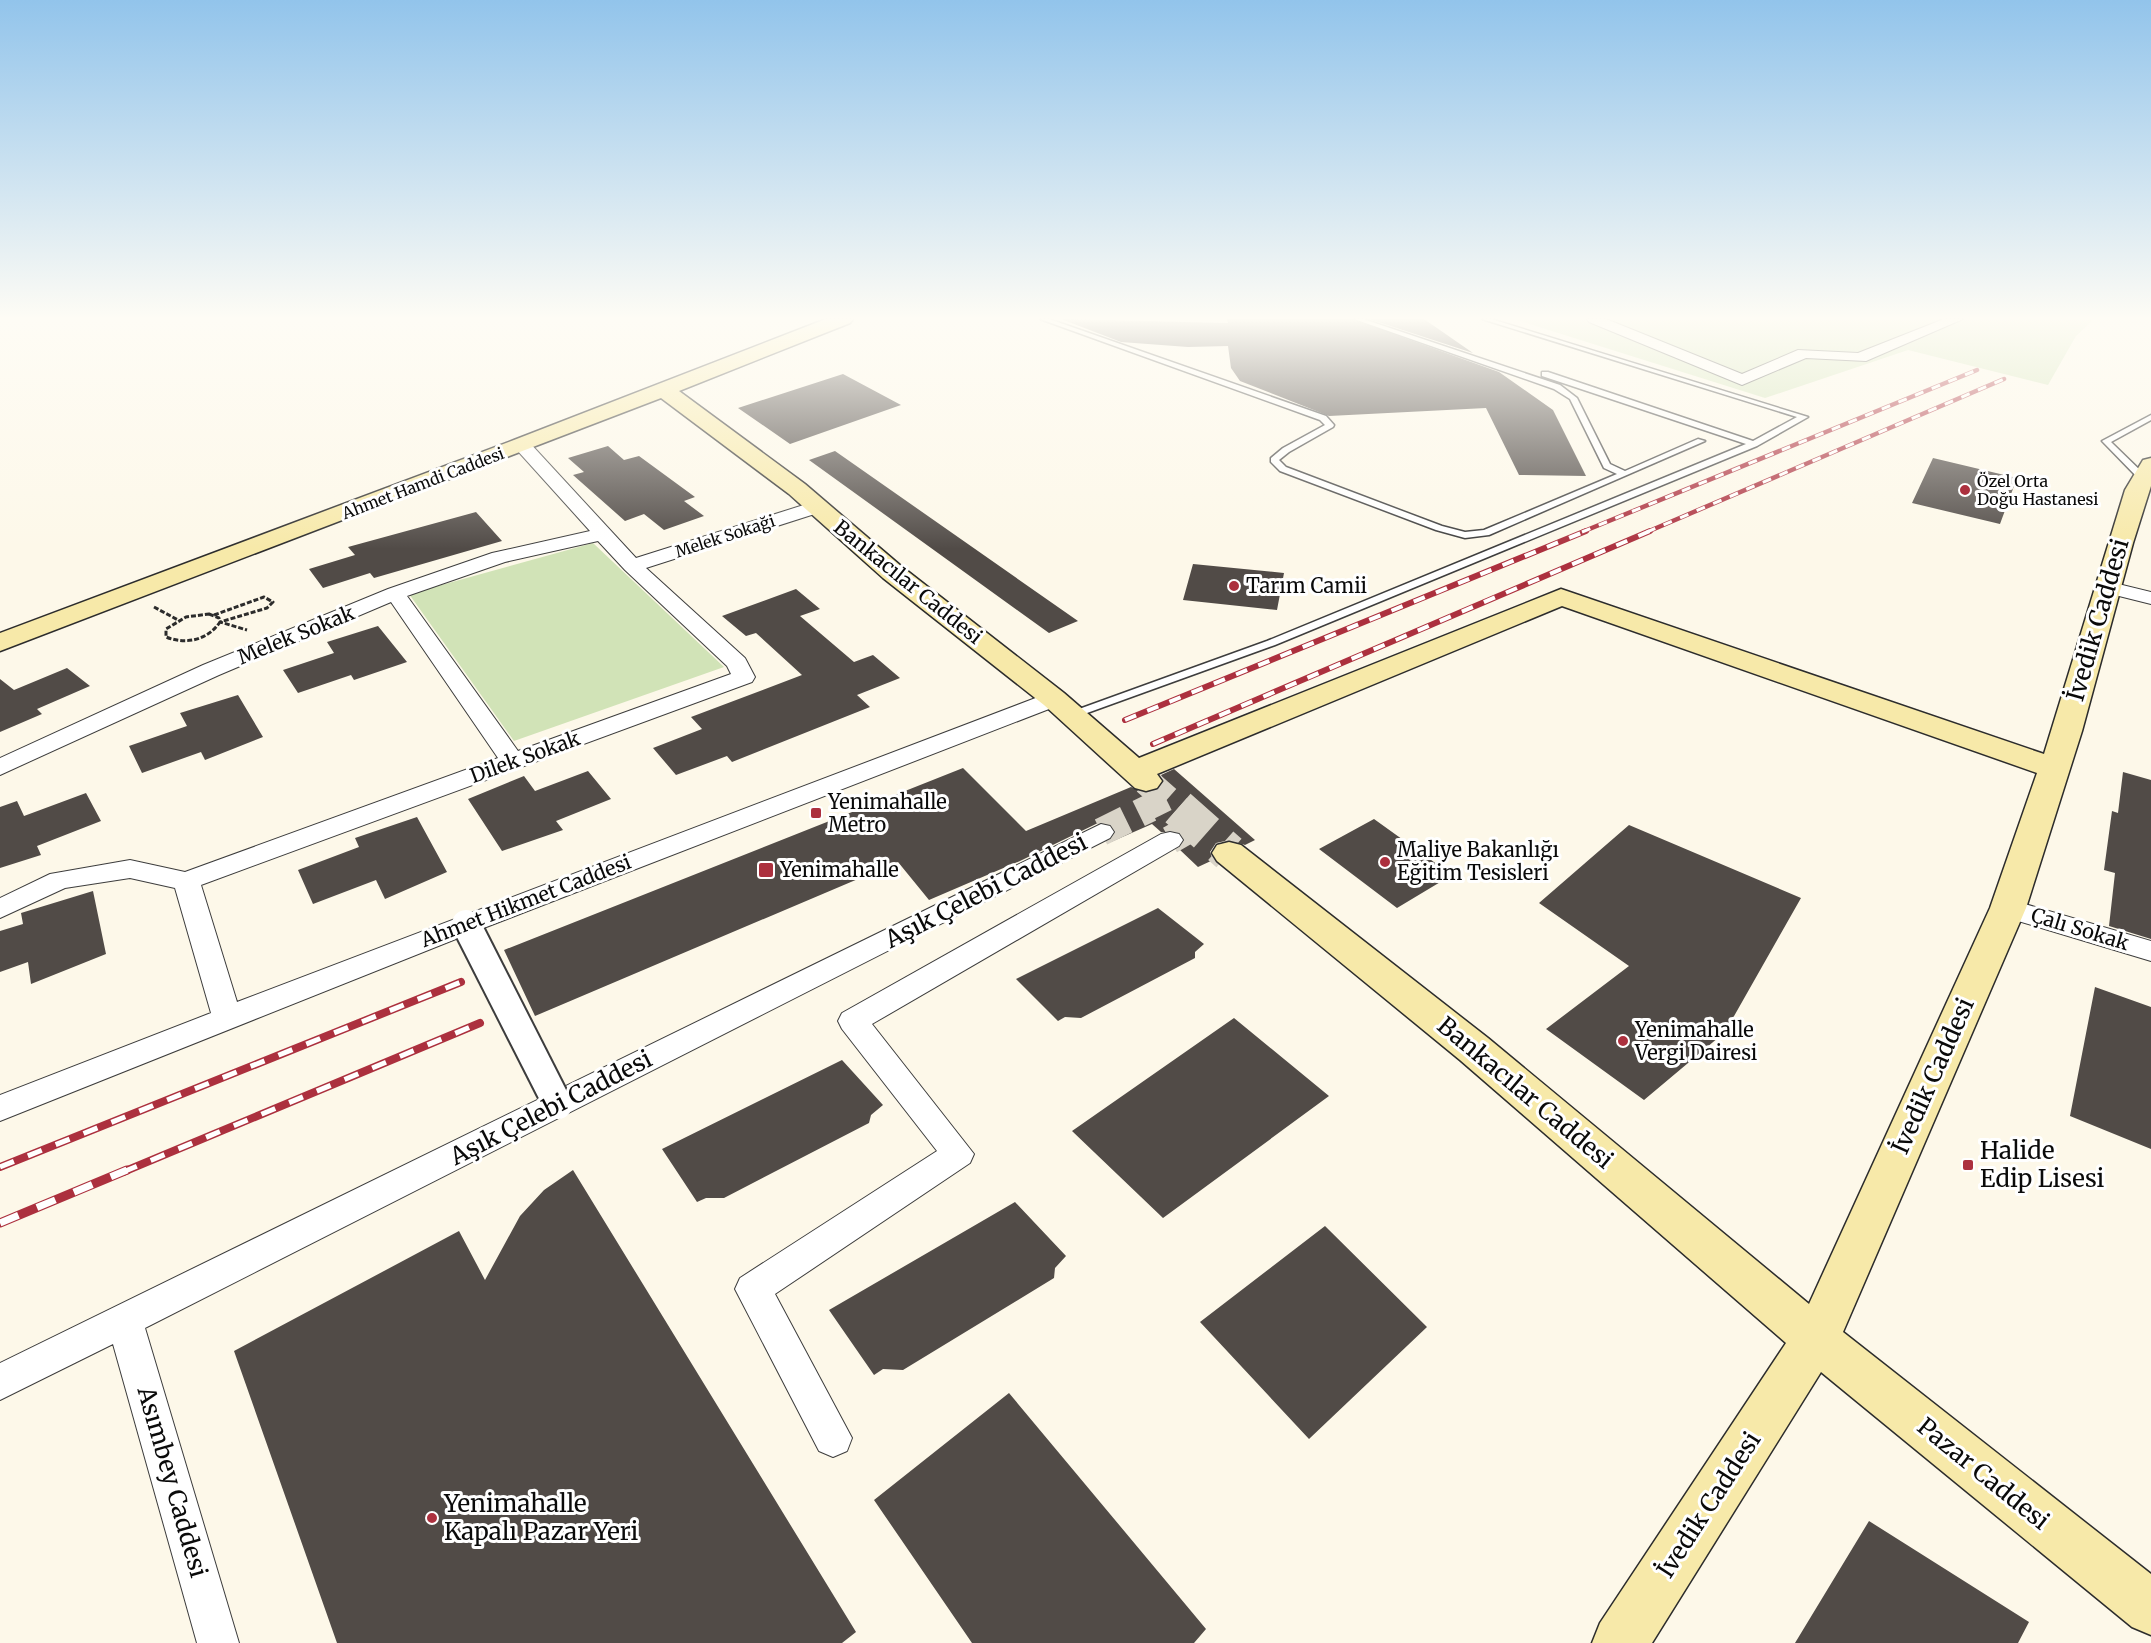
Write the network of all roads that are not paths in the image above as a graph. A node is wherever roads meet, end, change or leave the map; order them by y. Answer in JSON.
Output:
{"nodes":[{"id":1,"x":649,"y":396,"type":"edge"},
{"id":2,"x":671,"y":396,"type":"edge"},
{"id":3,"x":1260,"y":396,"type":"edge"},
{"id":4,"x":1570,"y":396,"type":"edge"},
{"id":5,"x":1609,"y":396,"type":"edge"},
{"id":6,"x":1735,"y":396,"type":"edge"},
{"id":7,"x":2151,"y":417,"type":"edge"},
{"id":8,"x":1701,"y":441,"type":"dead end"},
{"id":9,"x":1754,"y":444,"type":"junction"},
{"id":10,"x":522,"y":445,"type":"junction"},
{"id":11,"x":2147,"y":471,"type":"edge"},
{"id":12,"x":1625,"y":474,"type":"junction"},
{"id":13,"x":818,"y":507,"type":"junction"},
{"id":14,"x":603,"y":534,"type":"junction"},
{"id":15,"x":632,"y":566,"type":"junction"},
{"id":16,"x":2106,"y":587,"type":"junction"},
{"id":17,"x":395,"y":593,"type":"junction"},
{"id":18,"x":2151,"y":598,"type":"edge"},
{"id":19,"x":0,"y":643,"type":"edge"},
{"id":20,"x":1063,"y":707,"type":"junction"},
{"id":21,"x":513,"y":762,"type":"junction"},
{"id":22,"x":0,"y":768,"type":"edge"},
{"id":23,"x":2055,"y":768,"type":"junction"},
{"id":24,"x":1101,"y":832,"type":"tunnel mouth"},
{"id":25,"x":1170,"y":840,"type":"tunnel mouth"},
{"id":26,"x":1229,"y":853,"type":"tunnel mouth"},
{"id":27,"x":186,"y":881,"type":"junction"},
{"id":28,"x":2008,"y":908,"type":"junction"},
{"id":29,"x":0,"y":909,"type":"edge"},
{"id":30,"x":466,"y":924,"type":"junction"},
{"id":31,"x":2151,"y":951,"type":"edge"},
{"id":32,"x":227,"y":1017,"type":"junction"},
{"id":33,"x":558,"y":1105,"type":"junction"},
{"id":34,"x":0,"y":1108,"type":"edge"},
{"id":35,"x":125,"y":1322,"type":"junction"},
{"id":36,"x":1816,"y":1339,"type":"junction"},
{"id":37,"x":0,"y":1382,"type":"edge"},
{"id":38,"x":833,"y":1438,"type":"dead end"},
{"id":39,"x":2151,"y":1608,"type":"edge"},
{"id":40,"x":218,"y":1643,"type":"edge"},
{"id":41,"x":1620,"y":1643,"type":"edge"}],
"edges":[{"from":1,"to":10,"type":"main road","name":"Ahmet Hamdi Caddesi"},
{"from":2,"to":13,"type":"main road","name":"Bankacılar Caddesi"},
{"from":3,"to":12,"type":"lane"},
{"from":4,"to":12,"type":"lane"},
{"from":5,"to":9,"type":"lane"},
{"from":6,"to":9,"type":"lane"},
{"from":7,"to":11,"type":"lane"},
{"from":8,"to":12,"type":"lane"},
{"from":9,"to":20,"type":"lane"},
{"from":10,"to":14,"type":"street","name":"Dilek Sokak"},
{"from":10,"to":19,"type":"main road","name":"Ahmet Hamdi Caddesi"},
{"from":11,"to":16,"type":"main road","name":"İvedik Caddesi"},
{"from":13,"to":15,"type":"street","name":"Melek Sokaği"},
{"from":13,"to":20,"type":"main road","name":"Bankacılar Caddesi"},
{"from":14,"to":15,"type":"street","name":"Dilek Sokak"},
{"from":14,"to":17,"type":"street","name":"Melek Sokak"},
{"from":15,"to":21,"type":"street","name":"Dilek Sokak"},
{"from":16,"to":18,"type":"street"},
{"from":16,"to":23,"type":"main road","name":"İvedik Caddesi"},
{"from":17,"to":21,"type":"street"},
{"from":17,"to":22,"type":"street","name":"Melek Sokak"},
{"from":20,"to":23,"type":"main road","name":"Bankacılar Caddesi"},
{"from":20,"to":30,"type":"street","name":"Ahmet Hikmet Caddesi"},
{"from":21,"to":27,"type":"street","name":"Dilek Sokak"},
{"from":23,"to":28,"type":"main road","name":"İvedik Caddesi"},
{"from":24,"to":33,"type":"street","name":"Aşık Çelebi Caddesi"},
{"from":25,"to":38,"type":"street"},
{"from":26,"to":36,"type":"main road","name":"Bankacılar Caddesi"},
{"from":27,"to":29,"type":"street"},
{"from":27,"to":32,"type":"street"},
{"from":28,"to":31,"type":"street","name":"Çalı Sokak"},
{"from":28,"to":36,"type":"main road","name":"İvedik Caddesi"},
{"from":30,"to":32,"type":"street","name":"Ahmet Hikmet Caddesi"},
{"from":30,"to":33,"type":"street","bridge":true},
{"from":32,"to":34,"type":"street","name":"Ahmet Hikmet Caddesi"},
{"from":33,"to":35,"type":"street","name":"Aşık Çelebi Caddesi"},
{"from":35,"to":37,"type":"street","name":"Aşık Çelebi Caddesi"},
{"from":35,"to":40,"type":"street","name":"Asımbey Caddesi"},
{"from":36,"to":39,"type":"main road","name":"Pazar Caddesi"},
{"from":36,"to":41,"type":"main road","name":"İvedik Caddesi"}]}
